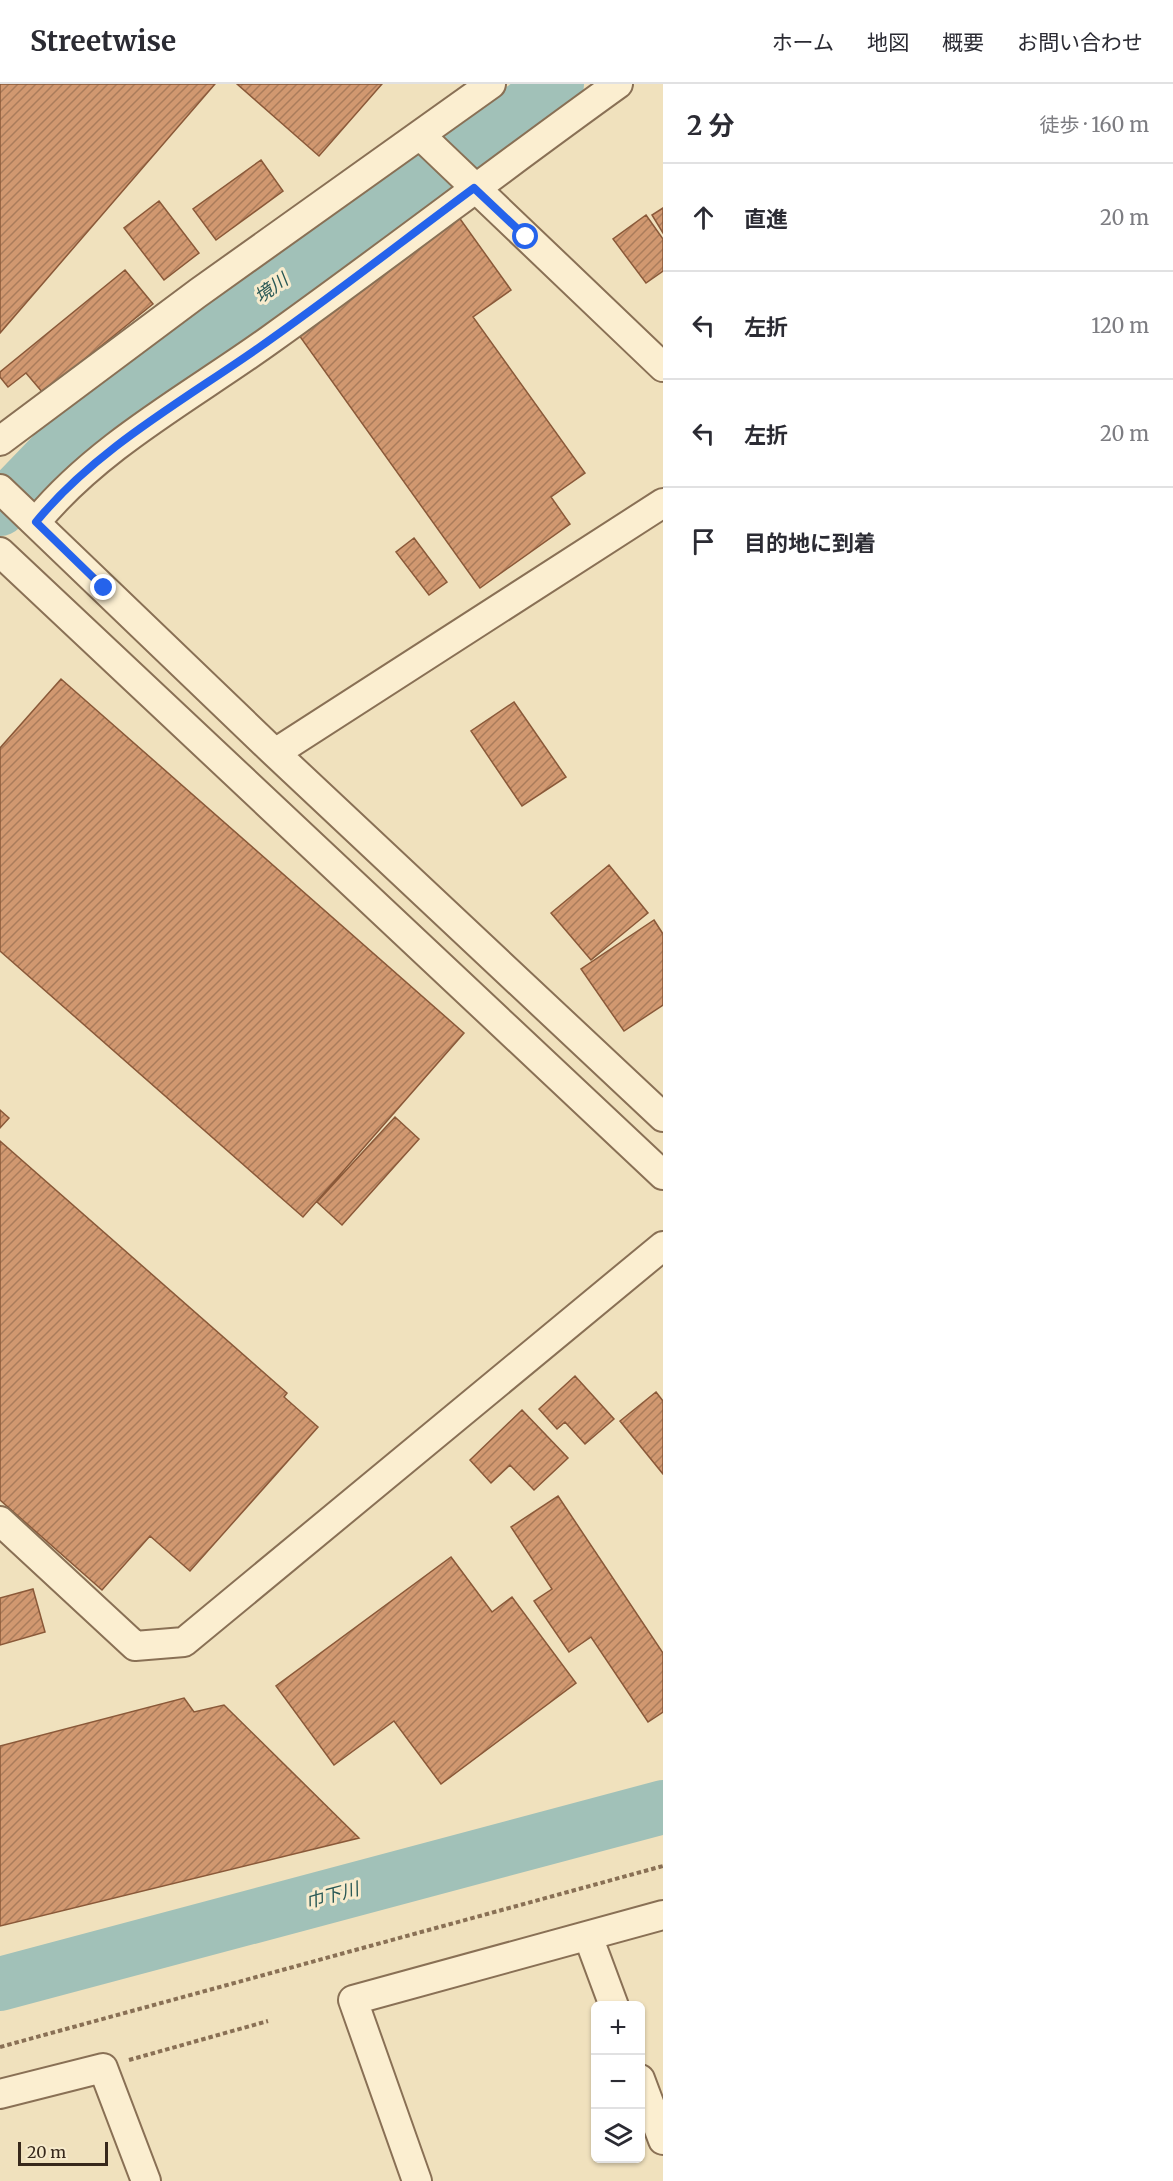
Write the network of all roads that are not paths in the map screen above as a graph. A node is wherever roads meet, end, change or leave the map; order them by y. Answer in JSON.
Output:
{"nodes":[{"id":1,"x":491,"y":84,"type":"edge"},
{"id":2,"x":618,"y":84,"type":"edge"},
{"id":3,"x":420,"y":135,"type":"junction"},
{"id":4,"x":474,"y":188,"type":"junction"},
{"id":5,"x":663,"y":367,"type":"edge"},
{"id":6,"x":0,"y":441,"type":"edge"},
{"id":7,"x":0,"y":489,"type":"edge"},
{"id":8,"x":663,"y":503,"type":"edge"},
{"id":9,"x":36,"y":522,"type":"junction"},
{"id":10,"x":3,"y":555,"type":"edge"},
{"id":11,"x":275,"y":753,"type":"junction"},
{"id":12,"x":663,"y":1117,"type":"edge"},
{"id":13,"x":663,"y":1175,"type":"edge"},
{"id":14,"x":663,"y":1246,"type":"edge"},
{"id":15,"x":0,"y":1521,"type":"edge"},
{"id":16,"x":663,"y":1915,"type":"edge"},
{"id":17,"x":588,"y":1936,"type":"junction"},
{"id":18,"x":612,"y":2001,"type":"edge"},
{"id":19,"x":645,"y":2092,"type":"edge"},
{"id":20,"x":0,"y":2094,"type":"edge"},
{"id":21,"x":663,"y":2140,"type":"edge"},
{"id":22,"x":146,"y":2181,"type":"edge"},
{"id":23,"x":417,"y":2181,"type":"edge"}],
"edges":[{"from":1,"to":3,"type":"street"},
{"from":2,"to":4,"type":"street"},
{"from":3,"to":4,"type":"street"},
{"from":3,"to":6,"type":"street"},
{"from":4,"to":5,"type":"street"},
{"from":4,"to":9,"type":"street"},
{"from":7,"to":9,"type":"street"},
{"from":8,"to":11,"type":"street"},
{"from":9,"to":11,"type":"street"},
{"from":10,"to":13,"type":"street"},
{"from":11,"to":12,"type":"street"},
{"from":14,"to":15,"type":"street"},
{"from":16,"to":17,"type":"street"},
{"from":17,"to":18,"type":"street"},
{"from":17,"to":23,"type":"street"},
{"from":19,"to":21,"type":"street"},
{"from":20,"to":22,"type":"street"}]}
